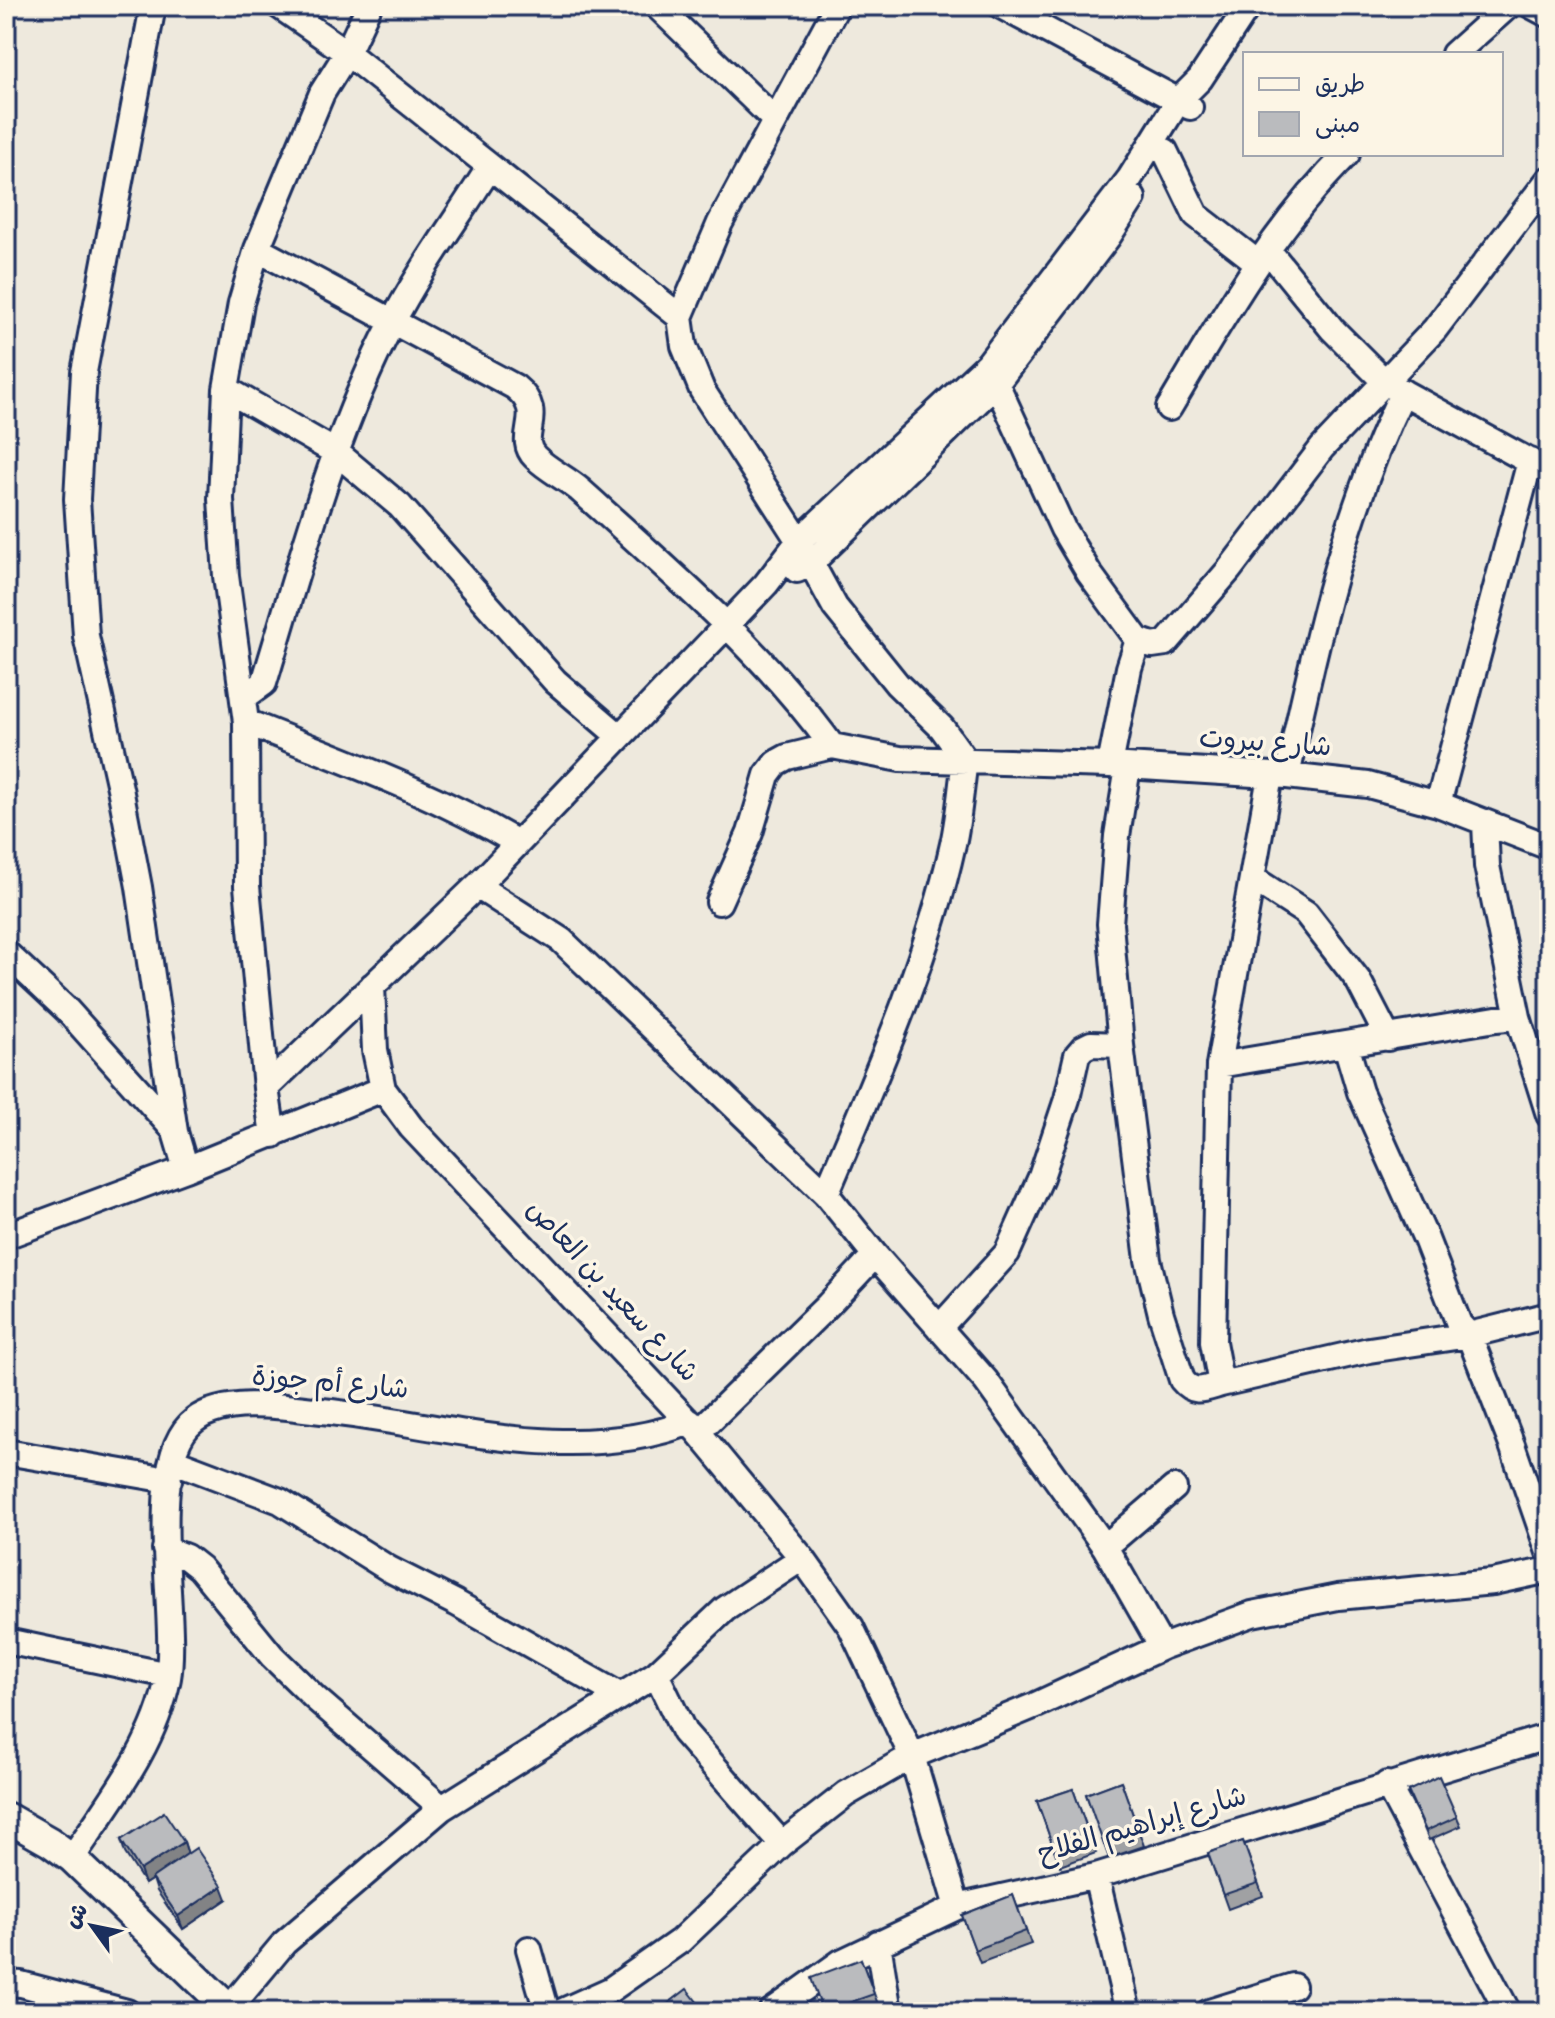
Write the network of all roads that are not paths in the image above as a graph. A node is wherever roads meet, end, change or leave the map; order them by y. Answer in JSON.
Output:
{"nodes":[{"id":1,"x":153,"y":6,"type":"edge"},
{"id":2,"x":279,"y":6,"type":"edge"},
{"id":3,"x":369,"y":6,"type":"edge"},
{"id":4,"x":657,"y":6,"type":"edge"},
{"id":5,"x":837,"y":6,"type":"edge"},
{"id":6,"x":1001,"y":6,"type":"edge"},
{"id":7,"x":1248,"y":6,"type":"edge"},
{"id":8,"x":1508,"y":6,"type":"edge"},
{"id":9,"x":1532,"y":6,"type":"edge"},
{"id":10,"x":1549,"y":15,"type":"edge"},
{"id":11,"x":1456,"y":52,"type":"edge"},
{"id":12,"x":347,"y":53,"type":"junction"},
{"id":13,"x":1184,"y":104,"type":"junction"},
{"id":14,"x":775,"y":120,"type":"junction"},
{"id":15,"x":1165,"y":151,"type":"junction"},
{"id":16,"x":1345,"y":156,"type":"edge"},
{"id":17,"x":489,"y":168,"type":"junction"},
{"id":18,"x":1549,"y":179,"type":"edge"},
{"id":19,"x":257,"y":249,"type":"junction"},
{"id":20,"x":1263,"y":256,"type":"junction"},
{"id":21,"x":680,"y":317,"type":"junction"},
{"id":22,"x":393,"y":322,"type":"junction"},
{"id":23,"x":992,"y":374,"type":"junction"},
{"id":24,"x":1394,"y":387,"type":"junction"},
{"id":25,"x":226,"y":389,"type":"junction"},
{"id":26,"x":1169,"y":408,"type":"dead end"},
{"id":27,"x":337,"y":453,"type":"junction"},
{"id":28,"x":1540,"y":467,"type":"edge"},
{"id":29,"x":799,"y":541,"type":"junction"},
{"id":30,"x":810,"y":564,"type":"junction"},
{"id":31,"x":766,"y":584,"type":"junction"},
{"id":32,"x":725,"y":626,"type":"junction"},
{"id":33,"x":1138,"y":640,"type":"junction"},
{"id":34,"x":243,"y":698,"type":"junction"},
{"id":35,"x":246,"y":722,"type":"junction"},
{"id":36,"x":619,"y":736,"type":"junction"},
{"id":37,"x":832,"y":746,"type":"junction"},
{"id":38,"x":965,"y":760,"type":"junction"},
{"id":39,"x":1119,"y":766,"type":"junction"},
{"id":40,"x":1279,"y":776,"type":"junction"},
{"id":41,"x":1438,"y":804,"type":"junction"},
{"id":42,"x":1485,"y":823,"type":"junction"},
{"id":43,"x":518,"y":843,"type":"junction"},
{"id":44,"x":1549,"y":847,"type":"edge"},
{"id":45,"x":1252,"y":878,"type":"junction"},
{"id":46,"x":477,"y":886,"type":"junction"},
{"id":47,"x":719,"y":902,"type":"dead end"},
{"id":48,"x":6,"y":953,"type":"edge"},
{"id":49,"x":372,"y":986,"type":"junction"},
{"id":50,"x":1518,"y":1017,"type":"junction"},
{"id":51,"x":1388,"y":1038,"type":"junction"},
{"id":52,"x":1121,"y":1045,"type":"junction"},
{"id":53,"x":1346,"y":1045,"type":"junction"},
{"id":54,"x":1539,"y":1054,"type":"edge"},
{"id":55,"x":1219,"y":1065,"type":"junction"},
{"id":56,"x":266,"y":1088,"type":"junction"},
{"id":57,"x":383,"y":1089,"type":"junction"},
{"id":58,"x":1549,"y":1115,"type":"edge"},
{"id":59,"x":175,"y":1132,"type":"junction"},
{"id":60,"x":273,"y":1135,"type":"junction"},
{"id":61,"x":186,"y":1169,"type":"junction"},
{"id":62,"x":826,"y":1194,"type":"junction"},
{"id":63,"x":6,"y":1236,"type":"edge"},
{"id":64,"x":875,"y":1255,"type":"junction"},
{"id":65,"x":1549,"y":1315,"type":"edge"},
{"id":66,"x":939,"y":1328,"type":"junction"},
{"id":67,"x":1469,"y":1335,"type":"junction"},
{"id":68,"x":1221,"y":1384,"type":"junction"},
{"id":69,"x":694,"y":1427,"type":"junction"},
{"id":70,"x":6,"y":1452,"type":"edge"},
{"id":71,"x":170,"y":1470,"type":"junction"},
{"id":72,"x":1174,"y":1488,"type":"dead end"},
{"id":73,"x":1105,"y":1547,"type":"junction"},
{"id":74,"x":165,"y":1549,"type":"junction"},
{"id":75,"x":1549,"y":1552,"type":"edge"},
{"id":76,"x":802,"y":1558,"type":"junction"},
{"id":77,"x":1549,"y":1570,"type":"edge"},
{"id":78,"x":6,"y":1641,"type":"edge"},
{"id":79,"x":1162,"y":1647,"type":"junction"},
{"id":80,"x":656,"y":1674,"type":"junction"},
{"id":81,"x":168,"y":1675,"type":"junction"},
{"id":82,"x":621,"y":1696,"type":"junction"},
{"id":83,"x":1549,"y":1736,"type":"edge"},
{"id":84,"x":912,"y":1756,"type":"junction"},
{"id":85,"x":1387,"y":1784,"type":"junction"},
{"id":86,"x":442,"y":1808,"type":"junction"},
{"id":87,"x":6,"y":1817,"type":"edge"},
{"id":88,"x":782,"y":1844,"type":"junction"},
{"id":89,"x":72,"y":1858,"type":"junction"},
{"id":90,"x":1096,"y":1876,"type":"junction"},
{"id":91,"x":957,"y":1907,"type":"junction"},
{"id":92,"x":878,"y":1943,"type":"junction"},
{"id":93,"x":529,"y":1949,"type":"dead end"},
{"id":94,"x":6,"y":1983,"type":"edge"},
{"id":95,"x":1293,"y":1986,"type":"dead end"},
{"id":96,"x":48,"y":2001,"type":"edge"},
{"id":97,"x":231,"y":2010,"type":"edge"},
{"id":98,"x":127,"y":2012,"type":"edge"},
{"id":99,"x":547,"y":2012,"type":"edge"},
{"id":100,"x":561,"y":2012,"type":"edge"},
{"id":101,"x":771,"y":2012,"type":"edge"},
{"id":102,"x":889,"y":2012,"type":"edge"},
{"id":103,"x":1128,"y":2012,"type":"edge"},
{"id":104,"x":1209,"y":2012,"type":"edge"},
{"id":105,"x":1508,"y":2012,"type":"edge"}],
"edges":[{"from":1,"to":59,"type":"street"},
{"from":2,"to":12,"type":"street"},
{"from":3,"to":12,"type":"street"},
{"from":4,"to":14,"type":"street"},
{"from":5,"to":14,"type":"street"},
{"from":6,"to":13,"type":"street"},
{"from":7,"to":13,"type":"street"},
{"from":8,"to":11,"type":"street"},
{"from":9,"to":10,"type":"street"},
{"from":12,"to":17,"type":"street"},
{"from":12,"to":19,"type":"street"},
{"from":13,"to":15,"type":"street"},
{"from":13,"to":23,"type":"street"},
{"from":14,"to":21,"type":"street"},
{"from":15,"to":20,"type":"street"},
{"from":15,"to":23,"type":"street"},
{"from":16,"to":20,"type":"street"},
{"from":17,"to":21,"type":"street"},
{"from":17,"to":22,"type":"street"},
{"from":18,"to":24,"type":"street"},
{"from":19,"to":22,"type":"street"},
{"from":19,"to":25,"type":"street"},
{"from":20,"to":24,"type":"street"},
{"from":20,"to":26,"type":"street"},
{"from":21,"to":29,"type":"street"},
{"from":22,"to":27,"type":"street"},
{"from":22,"to":32,"type":"street"},
{"from":23,"to":29,"type":"street"},
{"from":23,"to":30,"type":"street"},
{"from":23,"to":33,"type":"street"},
{"from":24,"to":28,"type":"street"},
{"from":24,"to":33,"type":"street"},
{"from":24,"to":40,"type":"street"},
{"from":25,"to":27,"type":"street"},
{"from":25,"to":34,"type":"street"},
{"from":27,"to":34,"type":"street"},
{"from":27,"to":36,"type":"street"},
{"from":28,"to":41,"type":"street"},
{"from":29,"to":30,"type":"street"},
{"from":29,"to":31,"type":"street"},
{"from":30,"to":31,"type":"street"},
{"from":30,"to":38,"type":"street"},
{"from":31,"to":32,"type":"street"},
{"from":32,"to":36,"type":"street"},
{"from":32,"to":37,"type":"street"},
{"from":33,"to":39,"type":"street"},
{"from":34,"to":35,"type":"street"},
{"from":35,"to":43,"type":"street"},
{"from":35,"to":56,"type":"street"},
{"from":36,"to":43,"type":"street"},
{"from":37,"to":38,"type":"street","name":"شارع بيروت"},
{"from":37,"to":47,"type":"street"},
{"from":38,"to":39,"type":"street","name":"شارع بيروت"},
{"from":38,"to":62,"type":"street"},
{"from":39,"to":40,"type":"street","name":"شارع بيروت"},
{"from":39,"to":52,"type":"street"},
{"from":40,"to":41,"type":"street","name":"شارع بيروت"},
{"from":40,"to":45,"type":"street"},
{"from":41,"to":42,"type":"street","name":"شارع بيروت"},
{"from":42,"to":44,"type":"street","name":"شارع بيروت"},
{"from":42,"to":50,"type":"street"},
{"from":43,"to":46,"type":"street"},
{"from":45,"to":51,"type":"street"},
{"from":45,"to":55,"type":"street"},
{"from":46,"to":49,"type":"street"},
{"from":46,"to":62,"type":"street"},
{"from":48,"to":59,"type":"street"},
{"from":49,"to":56,"type":"street"},
{"from":49,"to":57,"type":"street"},
{"from":50,"to":51,"type":"street"},
{"from":50,"to":54,"type":"street"},
{"from":51,"to":53,"type":"street"},
{"from":52,"to":66,"type":"street"},
{"from":52,"to":68,"type":"street"},
{"from":53,"to":55,"type":"street"},
{"from":53,"to":67,"type":"street"},
{"from":54,"to":58,"type":"street"},
{"from":55,"to":68,"type":"street"},
{"from":56,"to":60,"type":"street"},
{"from":57,"to":60,"type":"street"},
{"from":57,"to":69,"type":"street","name":"شارع سعيد بن العاص"},
{"from":59,"to":61,"type":"street"},
{"from":60,"to":61,"type":"street"},
{"from":61,"to":63,"type":"street"},
{"from":62,"to":64,"type":"street"},
{"from":64,"to":66,"type":"street"},
{"from":64,"to":69,"type":"street"},
{"from":65,"to":67,"type":"street"},
{"from":66,"to":73,"type":"street"},
{"from":67,"to":68,"type":"street"},
{"from":67,"to":75,"type":"street"},
{"from":69,"to":71,"type":"street","name":"شارع أم جوزة"},
{"from":69,"to":76,"type":"street","name":"شارع سعيد بن العاص"},
{"from":70,"to":71,"type":"street"},
{"from":71,"to":74,"type":"street","name":"شارع أم جوزة"},
{"from":71,"to":82,"type":"street"},
{"from":72,"to":73,"type":"street"},
{"from":73,"to":79,"type":"street"},
{"from":74,"to":81,"type":"street","name":"شارع أم جوزة"},
{"from":74,"to":86,"type":"street"},
{"from":76,"to":80,"type":"street"},
{"from":76,"to":84,"type":"street","name":"شارع سعيد بن العاص"},
{"from":77,"to":79,"type":"street"},
{"from":78,"to":81,"type":"street"},
{"from":79,"to":84,"type":"street"},
{"from":80,"to":82,"type":"street"},
{"from":80,"to":88,"type":"street"},
{"from":81,"to":89,"type":"street","name":"شارع أم جوزة"},
{"from":82,"to":86,"type":"street"},
{"from":83,"to":85,"type":"street","name":"شارع إبراهيم الفلاح"},
{"from":84,"to":88,"type":"street"},
{"from":84,"to":91,"type":"street","name":"شارع سعيد بن العاص"},
{"from":85,"to":90,"type":"street","name":"شارع إبراهيم الفلاح"},
{"from":85,"to":105,"type":"street"},
{"from":86,"to":97,"type":"street"},
{"from":87,"to":89,"type":"street"},
{"from":88,"to":100,"type":"street"},
{"from":89,"to":97,"type":"street"},
{"from":90,"to":91,"type":"street","name":"شارع إبراهيم الفلاح"},
{"from":90,"to":103,"type":"street"},
{"from":91,"to":92,"type":"street","name":"شارع إبراهيم الفلاح"},
{"from":92,"to":101,"type":"street","name":"شارع إبراهيم الفلاح"},
{"from":92,"to":102,"type":"street"},
{"from":93,"to":99,"type":"street"},
{"from":94,"to":96,"type":"street"},
{"from":95,"to":104,"type":"street"},
{"from":96,"to":98,"type":"street"}]}
